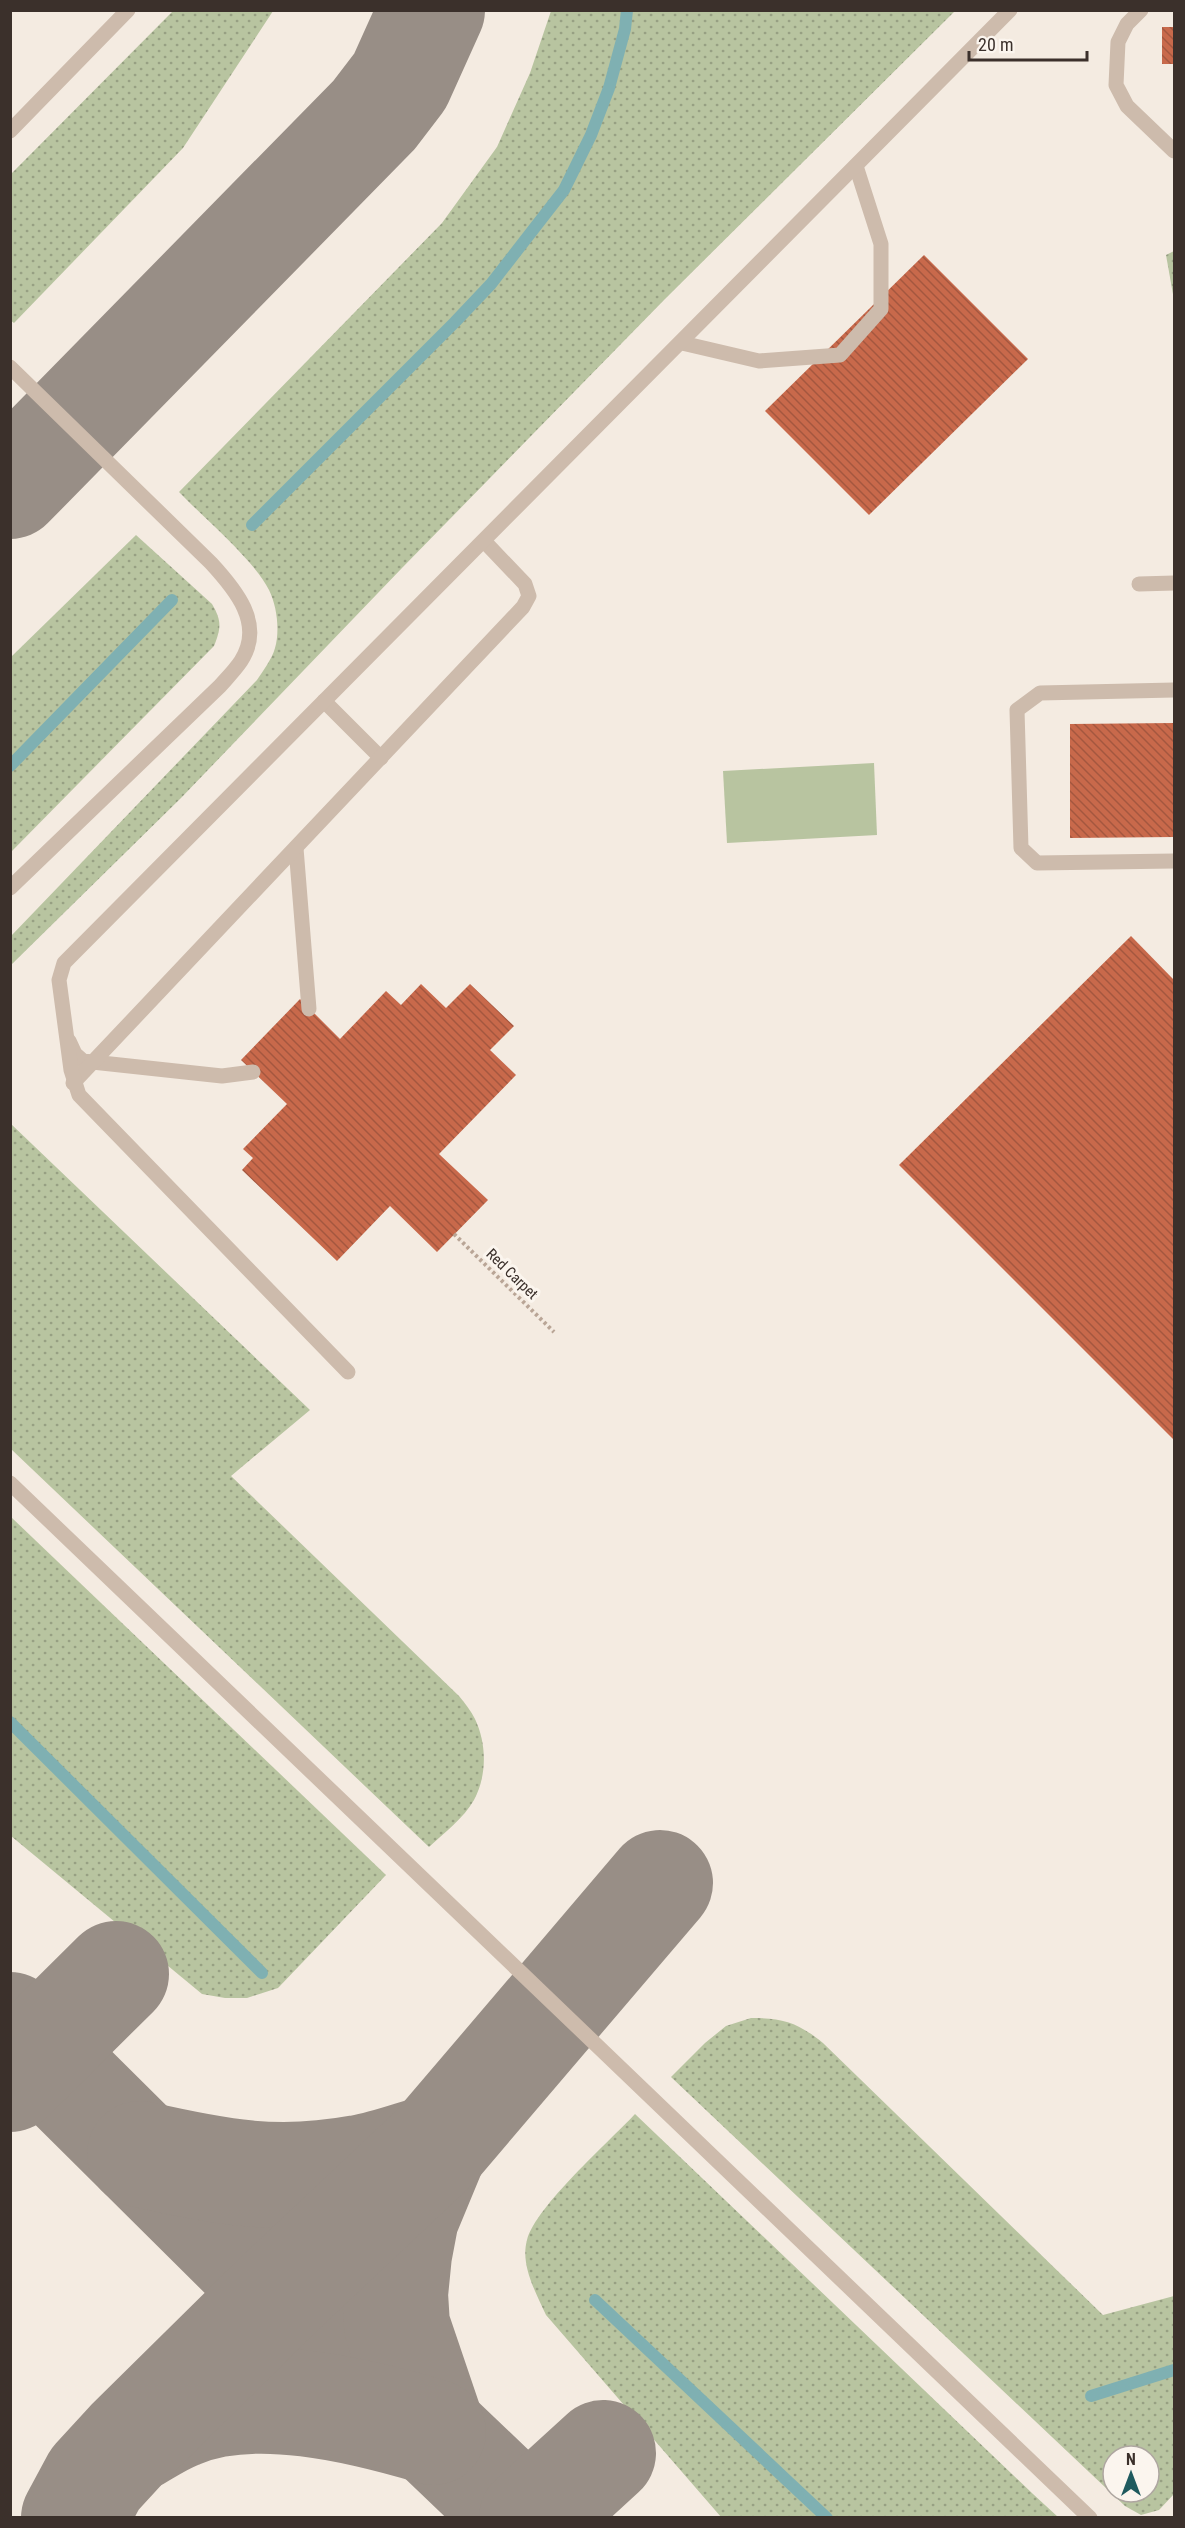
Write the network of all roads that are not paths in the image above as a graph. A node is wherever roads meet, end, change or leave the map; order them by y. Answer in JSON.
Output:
{"nodes":[{"id":1,"x":128,"y":10,"type":"edge"},
{"id":2,"x":1010,"y":10,"type":"edge"},
{"id":3,"x":1141,"y":10,"type":"edge"},
{"id":4,"x":10,"y":131,"type":"edge"},
{"id":5,"x":1174,"y":151,"type":"edge"},
{"id":6,"x":856,"y":166,"type":"junction"},
{"id":7,"x":682,"y":343,"type":"junction"},
{"id":8,"x":10,"y":367,"type":"edge"},
{"id":9,"x":484,"y":541,"type":"junction"},
{"id":10,"x":1174,"y":583,"type":"edge"},
{"id":11,"x":1139,"y":584,"type":"dead end"},
{"id":12,"x":1174,"y":690,"type":"edge"},
{"id":13,"x":324,"y":701,"type":"junction"},
{"id":14,"x":381,"y":758,"type":"junction"},
{"id":15,"x":296,"y":848,"type":"junction"},
{"id":16,"x":1174,"y":861,"type":"edge"},
{"id":17,"x":10,"y":888,"type":"edge"},
{"id":18,"x":309,"y":1009,"type":"dead end"},
{"id":19,"x":65,"y":1033,"type":"junction"},
{"id":20,"x":92,"y":1062,"type":"junction"},
{"id":21,"x":254,"y":1072,"type":"dead end"},
{"id":22,"x":73,"y":1083,"type":"junction"},
{"id":23,"x":348,"y":1372,"type":"dead end"},
{"id":24,"x":10,"y":1483,"type":"edge"},
{"id":25,"x":1090,"y":2517,"type":"edge"}],
"edges":[{"from":1,"to":4,"type":"lane"},
{"from":2,"to":6,"type":"lane"},
{"from":3,"to":5,"type":"lane"},
{"from":6,"to":7,"type":"lane"},
{"from":6,"to":7,"type":"lane"},
{"from":7,"to":9,"type":"lane"},
{"from":8,"to":17,"type":"lane"},
{"from":9,"to":13,"type":"lane"},
{"from":9,"to":14,"type":"lane"},
{"from":10,"to":11,"type":"lane"},
{"from":12,"to":16,"type":"lane"},
{"from":13,"to":14,"type":"lane"},
{"from":13,"to":19,"type":"lane"},
{"from":14,"to":15,"type":"lane"},
{"from":15,"to":18,"type":"lane"},
{"from":15,"to":20,"type":"lane"},
{"from":19,"to":20,"type":"lane"},
{"from":19,"to":22,"type":"lane"},
{"from":20,"to":21,"type":"lane"},
{"from":20,"to":22,"type":"lane"},
{"from":22,"to":23,"type":"lane"},
{"from":24,"to":25,"type":"lane"}]}
